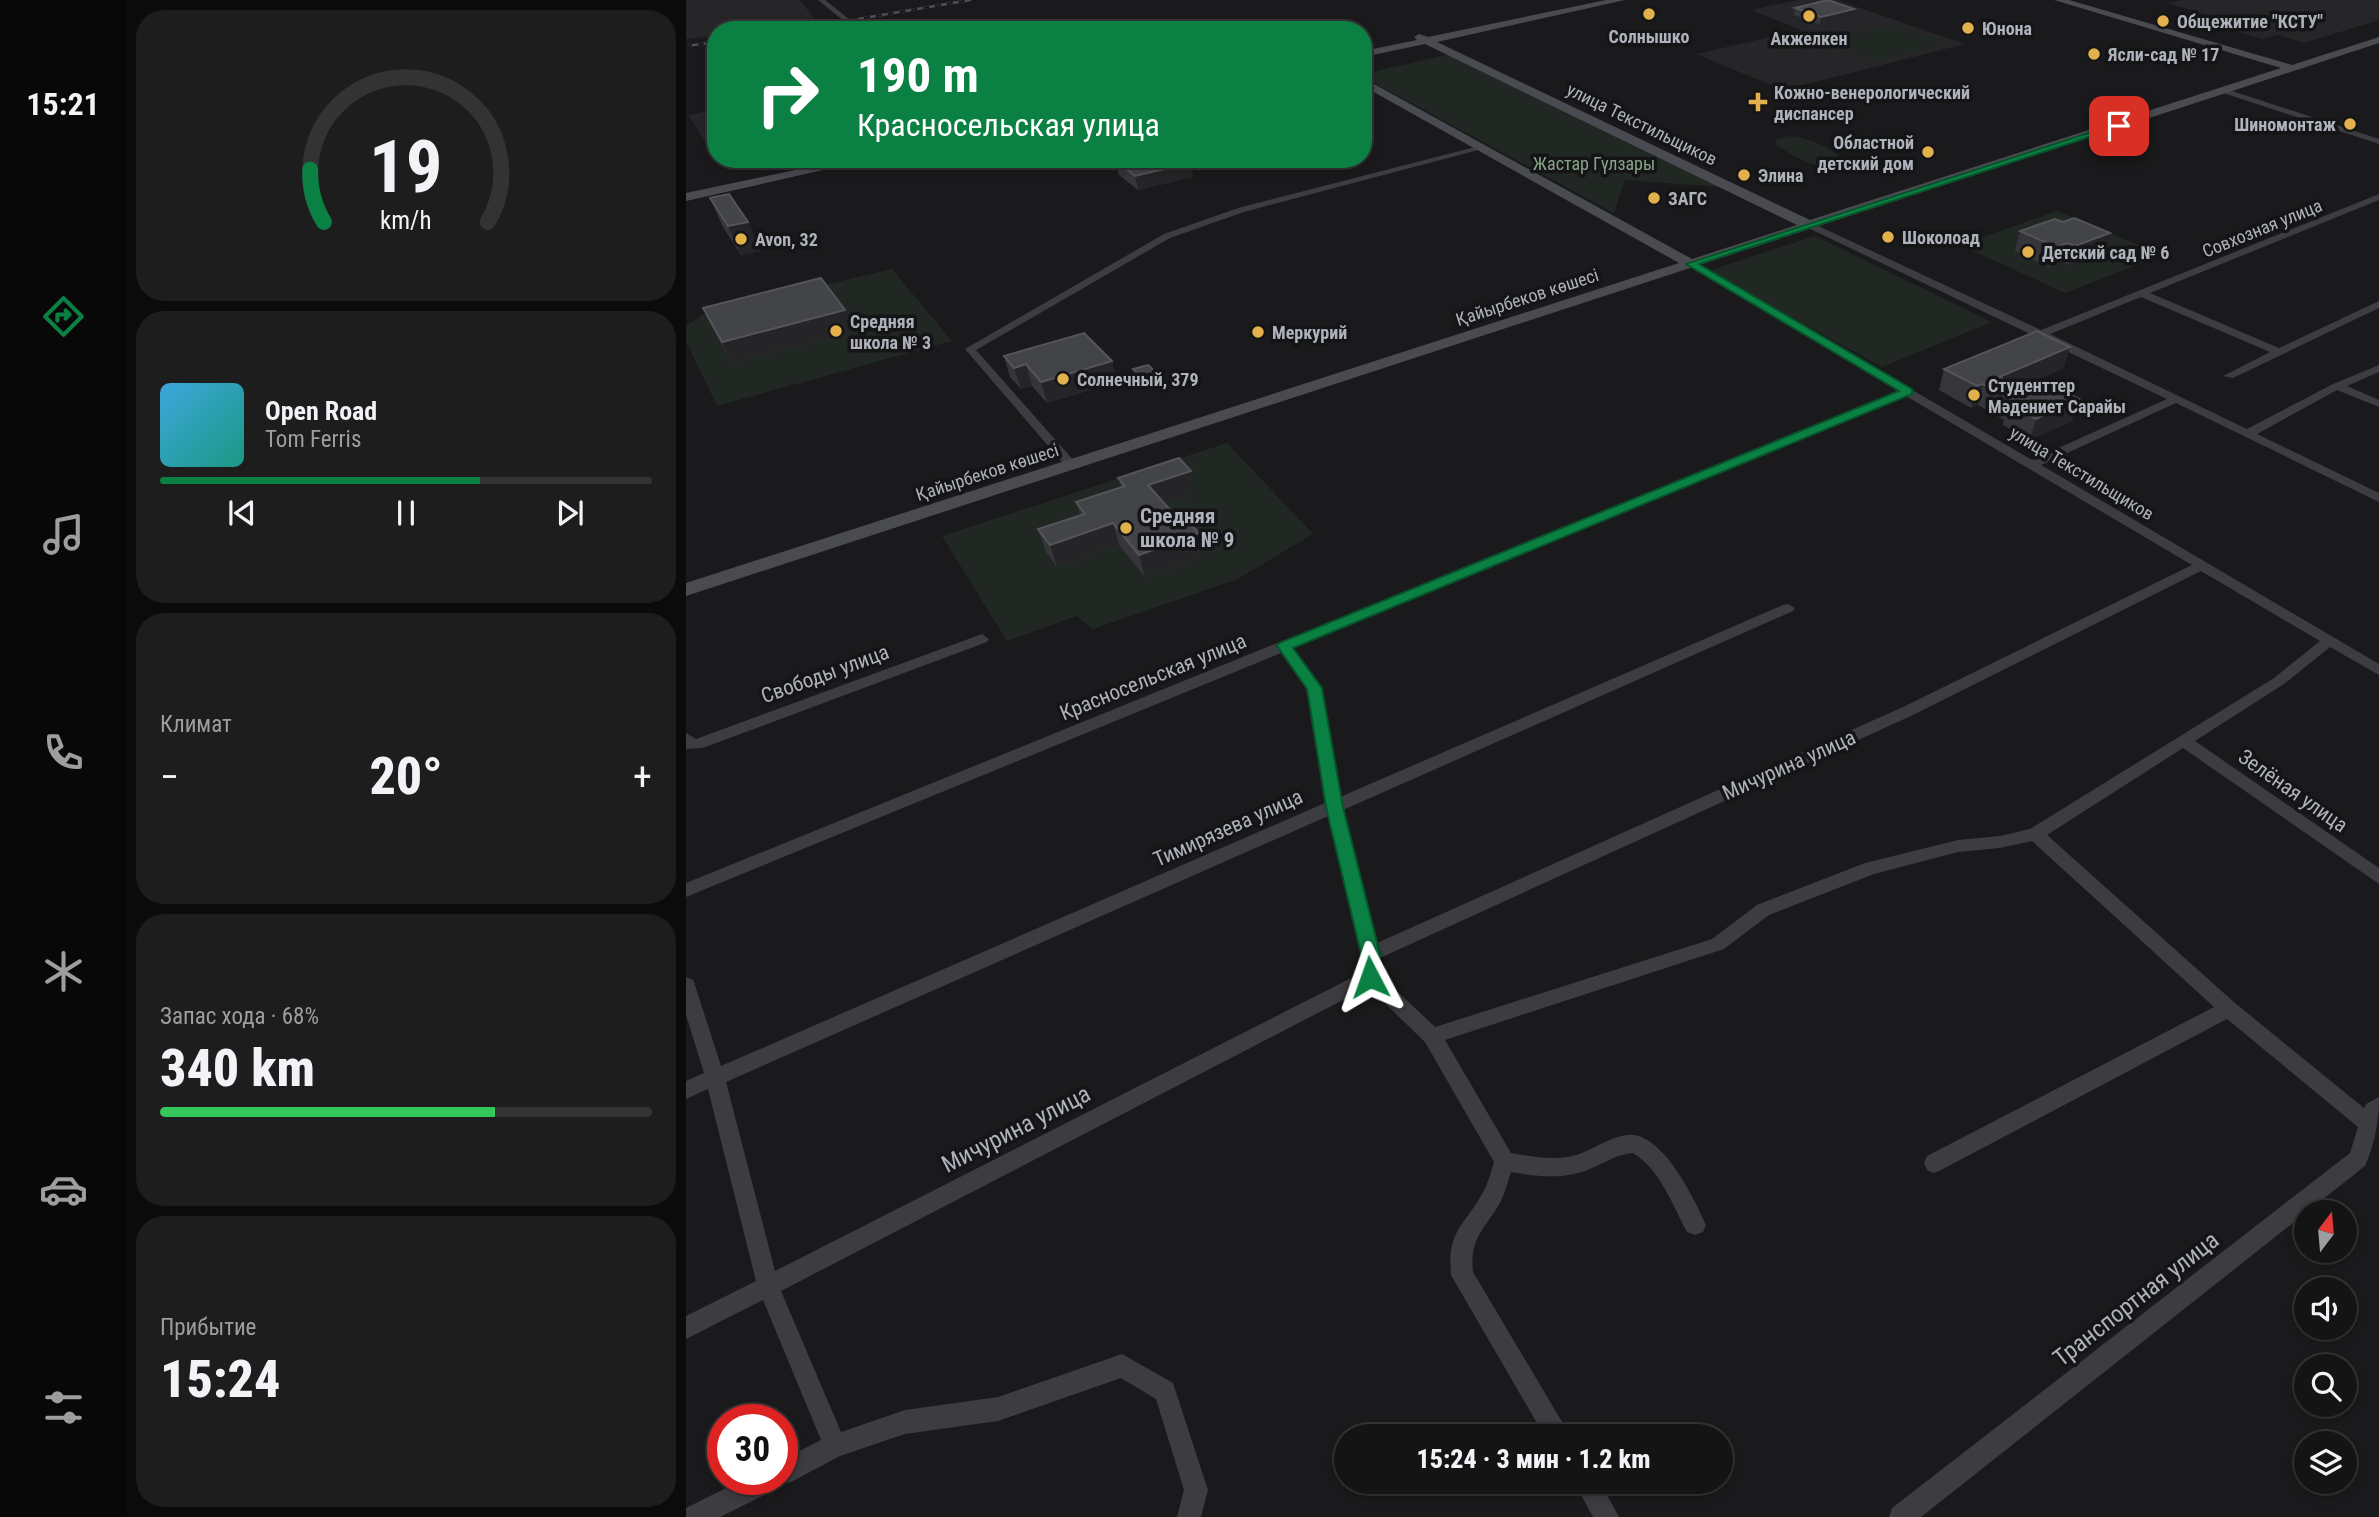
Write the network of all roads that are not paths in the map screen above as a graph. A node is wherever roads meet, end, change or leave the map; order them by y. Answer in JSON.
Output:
{"nodes":[{"id":1,"x":821,"y":0,"type":"edge"},
{"id":2,"x":1596,"y":0,"type":"edge"},
{"id":3,"x":1620,"y":0,"type":"edge"},
{"id":4,"x":2059,"y":0,"type":"edge"},
{"id":5,"x":848,"y":21,"type":"edge"},
{"id":6,"x":1424,"y":39,"type":"junction"},
{"id":7,"x":2379,"y":40,"type":"edge"},
{"id":8,"x":1372,"y":48,"type":"edge"},
{"id":9,"x":1372,"y":52,"type":"edge"},
{"id":10,"x":2294,"y":69,"type":"junction"},
{"id":11,"x":1372,"y":86,"type":"edge"},
{"id":12,"x":2226,"y":92,"type":"junction"},
{"id":13,"x":2379,"y":142,"type":"edge"},
{"id":14,"x":1482,"y":148,"type":"junction"},
{"id":15,"x":792,"y":168,"type":"edge"},
{"id":16,"x":823,"y":168,"type":"edge"},
{"id":17,"x":686,"y":190,"type":"edge"},
{"id":18,"x":686,"y":197,"type":"edge"},
{"id":19,"x":2379,"y":197,"type":"edge"},
{"id":20,"x":1809,"y":225,"type":"junction"},
{"id":21,"x":1691,"y":264,"type":"junction"},
{"id":22,"x":2143,"y":294,"type":"junction"},
{"id":23,"x":2379,"y":304,"type":"edge"},
{"id":24,"x":2368,"y":309,"type":"junction"},
{"id":25,"x":2379,"y":314,"type":"edge"},
{"id":26,"x":2040,"y":334,"type":"junction"},
{"id":27,"x":2277,"y":351,"type":"junction"},
{"id":28,"x":2379,"y":368,"type":"edge"},
{"id":29,"x":2229,"y":376,"type":"dead end"},
{"id":30,"x":2337,"y":386,"type":"junction"},
{"id":31,"x":1908,"y":391,"type":"junction"},
{"id":32,"x":2176,"y":400,"type":"junction"},
{"id":33,"x":2379,"y":404,"type":"edge"},
{"id":34,"x":2247,"y":434,"type":"junction"},
{"id":35,"x":2032,"y":464,"type":"junction"},
{"id":36,"x":1071,"y":465,"type":"junction"},
{"id":37,"x":2379,"y":498,"type":"edge"},
{"id":38,"x":2203,"y":565,"type":"junction"},
{"id":39,"x":686,"y":590,"type":"edge"},
{"id":40,"x":1788,"y":608,"type":"dead end"},
{"id":41,"x":982,"y":639,"type":"dead end"},
{"id":42,"x":2329,"y":641,"type":"junction"},
{"id":43,"x":1284,"y":646,"type":"junction"},
{"id":44,"x":2379,"y":670,"type":"edge"},
{"id":45,"x":686,"y":738,"type":"edge"},
{"id":46,"x":2184,"y":741,"type":"junction"},
{"id":47,"x":1334,"y":807,"type":"junction"},
{"id":48,"x":2035,"y":834,"type":"junction"},
{"id":49,"x":2379,"y":877,"type":"edge"},
{"id":50,"x":686,"y":890,"type":"edge"},
{"id":51,"x":1370,"y":954,"type":"junction"},
{"id":52,"x":1370,"y":977,"type":"junction"},
{"id":53,"x":686,"y":985,"type":"edge"},
{"id":54,"x":2228,"y":1009,"type":"junction"},
{"id":55,"x":1432,"y":1035,"type":"junction"},
{"id":56,"x":715,"y":1077,"type":"junction"},
{"id":57,"x":686,"y":1090,"type":"edge"},
{"id":58,"x":2374,"y":1115,"type":"edge"},
{"id":59,"x":1505,"y":1161,"type":"junction"},
{"id":60,"x":1934,"y":1163,"type":"dead end"},
{"id":61,"x":1695,"y":1225,"type":"dead end"},
{"id":62,"x":768,"y":1286,"type":"junction"},
{"id":63,"x":686,"y":1328,"type":"edge"},
{"id":64,"x":1551,"y":1424,"type":"edge"},
{"id":65,"x":835,"y":1446,"type":"junction"},
{"id":66,"x":798,"y":1464,"type":"edge"},
{"id":67,"x":1593,"y":1494,"type":"edge"},
{"id":68,"x":738,"y":1495,"type":"edge"},
{"id":69,"x":694,"y":1517,"type":"edge"},
{"id":70,"x":1189,"y":1517,"type":"edge"},
{"id":71,"x":1607,"y":1517,"type":"edge"},
{"id":72,"x":1901,"y":1517,"type":"edge"}],
"edges":[{"from":1,"to":5,"type":"street"},
{"from":2,"to":6,"type":"street"},
{"from":3,"to":6,"type":"street"},
{"from":4,"to":10,"type":"street"},
{"from":6,"to":8,"type":"street"},
{"from":6,"to":9,"type":"street"},
{"from":6,"to":20,"type":"street","name":"улица Текстильщиков"},
{"from":7,"to":10,"type":"street","name":"Қайырбеков көшесі"},
{"from":10,"to":12,"type":"street","name":"Қайырбеков көшесі"},
{"from":11,"to":14,"type":"street","name":"улица Текстильщиков"},
{"from":12,"to":13,"type":"street"},
{"from":12,"to":20,"type":"street","name":"Қайырбеков көшесі"},
{"from":14,"to":21,"type":"street","name":"улица Текстильщиков"},
{"from":14,"to":36,"type":"street"},
{"from":15,"to":17,"type":"street"},
{"from":16,"to":18,"type":"street"},
{"from":19,"to":22,"type":"street","name":"Совхозная улица"},
{"from":20,"to":21,"type":"street","name":"Қайырбеков көшесі"},
{"from":20,"to":26,"type":"street","name":"улица Текстильщиков"},
{"from":21,"to":31,"type":"street","name":"улица Текстильщиков"},
{"from":21,"to":36,"type":"street","name":"Қайырбеков көшесі"},
{"from":22,"to":26,"type":"street","name":"Совхозная улица"},
{"from":22,"to":27,"type":"street"},
{"from":23,"to":24,"type":"street"},
{"from":24,"to":25,"type":"street"},
{"from":24,"to":27,"type":"street"},
{"from":26,"to":32,"type":"street","name":"улица Текстильщиков"},
{"from":27,"to":29,"type":"street"},
{"from":28,"to":30,"type":"street"},
{"from":30,"to":33,"type":"street"},
{"from":30,"to":34,"type":"street"},
{"from":31,"to":35,"type":"street","name":"улица Текстильщиков"},
{"from":31,"to":43,"type":"street","name":"Красносельская улица"},
{"from":32,"to":34,"type":"street","name":"улица Текстильщиков"},
{"from":32,"to":35,"type":"street"},
{"from":34,"to":37,"type":"street","name":"улица Текстильщиков"},
{"from":35,"to":38,"type":"street","name":"улица Текстильщиков"},
{"from":36,"to":39,"type":"street","name":"Қайырбеков көшесі"},
{"from":38,"to":42,"type":"street","name":"улица Текстильщиков"},
{"from":38,"to":51,"type":"street","name":"Мичурина улица"},
{"from":40,"to":47,"type":"street","name":"Тимирязева улица"},
{"from":41,"to":45,"type":"street","name":"Свободы улица"},
{"from":42,"to":44,"type":"street","name":"улица Текстильщиков"},
{"from":42,"to":46,"type":"street"},
{"from":43,"to":47,"type":"street"},
{"from":43,"to":50,"type":"street","name":"Красносельская улица"},
{"from":46,"to":48,"type":"street"},
{"from":46,"to":49,"type":"street","name":"Зелёная улица"},
{"from":47,"to":51,"type":"street"},
{"from":47,"to":56,"type":"street","name":"Тимирязева улица"},
{"from":48,"to":54,"type":"street"},
{"from":48,"to":55,"type":"street"},
{"from":51,"to":52,"type":"street"},
{"from":52,"to":55,"type":"street"},
{"from":52,"to":62,"type":"street","name":"Мичурина улица"},
{"from":53,"to":56,"type":"street"},
{"from":54,"to":58,"type":"street"},
{"from":54,"to":60,"type":"street"},
{"from":55,"to":59,"type":"street"},
{"from":56,"to":57,"type":"street","name":"Тимирязева улица"},
{"from":56,"to":62,"type":"street"},
{"from":58,"to":72,"type":"street","name":"Транспортная улица"},
{"from":59,"to":61,"type":"street"},
{"from":59,"to":64,"type":"street"},
{"from":62,"to":63,"type":"street","name":"Мичурина улица"},
{"from":62,"to":65,"type":"street"},
{"from":65,"to":66,"type":"street"},
{"from":65,"to":70,"type":"street"},
{"from":67,"to":71,"type":"street"},
{"from":68,"to":69,"type":"street"}]}
